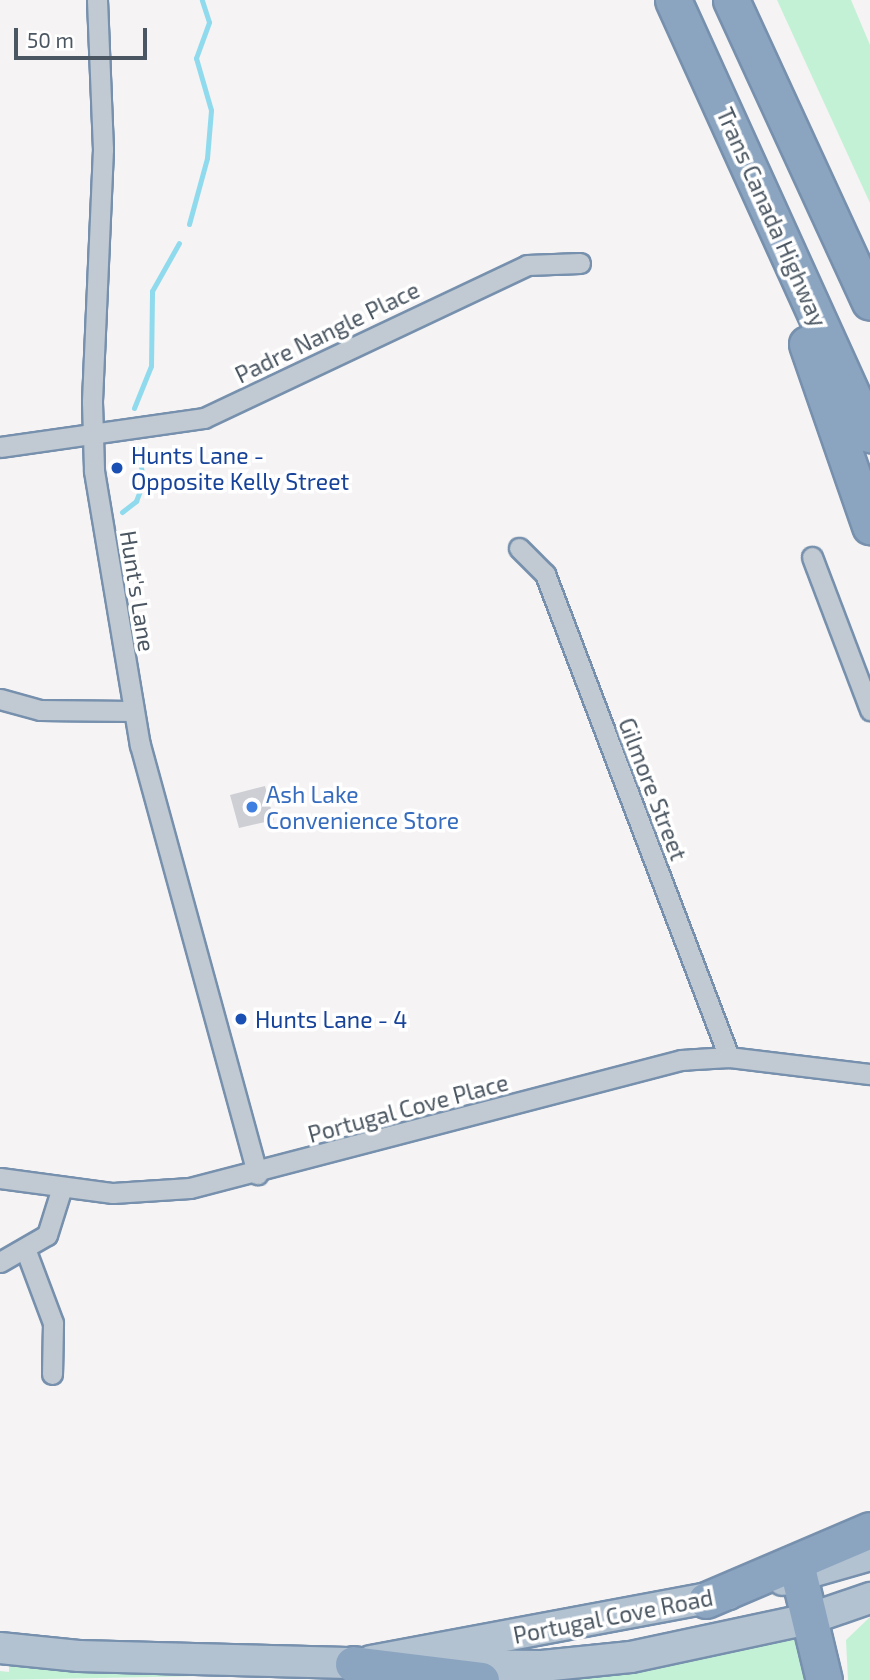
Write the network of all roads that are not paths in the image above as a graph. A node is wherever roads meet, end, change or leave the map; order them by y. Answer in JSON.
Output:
{"nodes":[{"id":1,"x":97,"y":0,"type":"edge"},
{"id":2,"x":673,"y":0,"type":"edge"},
{"id":3,"x":731,"y":0,"type":"edge"},
{"id":4,"x":784,"y":116,"type":"junction"},
{"id":5,"x":738,"y":142,"type":"junction"},
{"id":6,"x":870,"y":262,"type":"edge"},
{"id":7,"x":579,"y":263,"type":"dead end"},
{"id":8,"x":870,"y":302,"type":"edge"},
{"id":9,"x":870,"y":434,"type":"edge"},
{"id":10,"x":91,"y":435,"type":"junction"},
{"id":11,"x":0,"y":447,"type":"edge"},
{"id":12,"x":870,"y":526,"type":"edge"},
{"id":13,"x":519,"y":548,"type":"dead end"},
{"id":14,"x":813,"y":557,"type":"dead end"},
{"id":15,"x":0,"y":699,"type":"edge"},
{"id":16,"x":870,"y":710,"type":"edge"},
{"id":17,"x":133,"y":711,"type":"junction"},
{"id":18,"x":729,"y":1057,"type":"junction"},
{"id":19,"x":870,"y":1074,"type":"edge"},
{"id":20,"x":257,"y":1174,"type":"junction"},
{"id":21,"x":0,"y":1178,"type":"edge"},
{"id":22,"x":62,"y":1187,"type":"junction"},
{"id":23,"x":26,"y":1251,"type":"junction"},
{"id":24,"x":0,"y":1262,"type":"edge"},
{"id":25,"x":52,"y":1374,"type":"dead end"},
{"id":26,"x":870,"y":1530,"type":"edge"},
{"id":27,"x":870,"y":1555,"type":"edge"},
{"id":28,"x":799,"y":1576,"type":"junction"},
{"id":29,"x":870,"y":1598,"type":"edge"},
{"id":30,"x":706,"y":1600,"type":"junction"},
{"id":31,"x":809,"y":1619,"type":"junction"},
{"id":32,"x":0,"y":1648,"type":"edge"},
{"id":33,"x":353,"y":1664,"type":"junction"},
{"id":34,"x":481,"y":1680,"type":"edge"},
{"id":35,"x":824,"y":1680,"type":"edge"}],
"edges":[{"from":1,"to":10,"type":"street","name":"Hunt's Lane"},
{"from":2,"to":5,"type":"highway","name":"Trans Canada Highway"},
{"from":3,"to":4,"type":"highway"},
{"from":4,"to":6,"type":"highway"},
{"from":4,"to":8,"type":"highway"},
{"from":5,"to":9,"type":"highway","name":"Trans Canada Highway"},
{"from":5,"to":12,"type":"highway"},
{"from":7,"to":10,"type":"street","name":"Padre Nangle Place"},
{"from":10,"to":11,"type":"street","name":"Padre Nangle Place"},
{"from":10,"to":17,"type":"street","name":"Hunt's Lane"},
{"from":13,"to":18,"type":"street","name":"Gilmore Street"},
{"from":14,"to":16,"type":"street"},
{"from":15,"to":17,"type":"street"},
{"from":17,"to":20,"type":"street","name":"Hunt's Lane"},
{"from":18,"to":19,"type":"street","name":"Portugal Cove Place"},
{"from":18,"to":20,"type":"street","name":"Portugal Cove Place"},
{"from":20,"to":22,"type":"street","name":"Portugal Cove Place"},
{"from":21,"to":22,"type":"street","name":"Portugal Cove Place"},
{"from":22,"to":23,"type":"street"},
{"from":23,"to":24,"type":"street"},
{"from":23,"to":25,"type":"street"},
{"from":26,"to":30,"type":"highway"},
{"from":27,"to":28,"type":"main road","name":"Portugal Cove Road"},
{"from":28,"to":30,"type":"main road","name":"Portugal Cove Road"},
{"from":28,"to":31,"type":"highway"},
{"from":29,"to":31,"type":"main road","name":"Portugal Cove Road"},
{"from":30,"to":33,"type":"main road","name":"Portugal Cove Road"},
{"from":31,"to":33,"type":"main road","name":"Portugal Cove Road"},
{"from":31,"to":35,"type":"highway"},
{"from":32,"to":33,"type":"main road","name":"Portugal Cove Road"},
{"from":33,"to":34,"type":"highway"}]}
